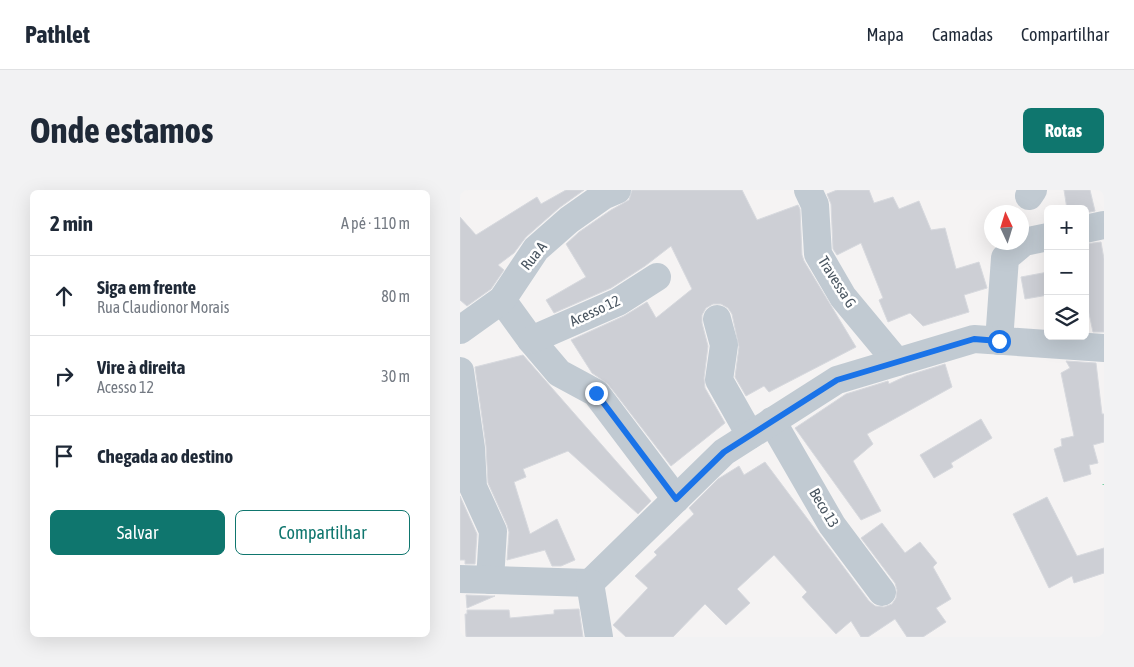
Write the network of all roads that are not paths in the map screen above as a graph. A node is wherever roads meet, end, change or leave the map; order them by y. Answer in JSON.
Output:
{"nodes":[{"id":1,"x":617,"y":190,"type":"edge"},
{"id":2,"x":808,"y":190,"type":"edge"},
{"id":3,"x":1104,"y":225,"type":"edge"},
{"id":4,"x":1089,"y":228,"type":"edge"},
{"id":5,"x":1044,"y":238,"type":"edge"},
{"id":6,"x":657,"y":277,"type":"dead end"},
{"id":7,"x":502,"y":300,"type":"junction"},
{"id":8,"x":717,"y":319,"type":"dead end"},
{"id":9,"x":460,"y":330,"type":"edge"},
{"id":10,"x":531,"y":340,"type":"junction"},
{"id":11,"x":999,"y":341,"type":"junction"},
{"id":12,"x":1104,"y":348,"type":"edge"},
{"id":13,"x":897,"y":362,"type":"junction"},
{"id":14,"x":460,"y":371,"type":"edge"},
{"id":15,"x":772,"y":421,"type":"junction"},
{"id":16,"x":750,"y":435,"type":"junction"},
{"id":17,"x":676,"y":499,"type":"junction"},
{"id":18,"x":460,"y":579,"type":"edge"},
{"id":19,"x":490,"y":580,"type":"junction"},
{"id":20,"x":590,"y":583,"type":"junction"},
{"id":21,"x":882,"y":592,"type":"dead end"},
{"id":22,"x":599,"y":637,"type":"edge"}],
"edges":[{"from":1,"to":7,"type":"street","name":"Rua A"},
{"from":2,"to":13,"type":"street","name":"Travessa G"},
{"from":3,"to":4,"type":"street"},
{"from":5,"to":11,"type":"street"},
{"from":6,"to":10,"type":"street","name":"Acesso 12"},
{"from":7,"to":9,"type":"street","name":"Rua A"},
{"from":7,"to":10,"type":"street"},
{"from":8,"to":16,"type":"street"},
{"from":10,"to":17,"type":"street"},
{"from":11,"to":12,"type":"street"},
{"from":11,"to":13,"type":"street"},
{"from":13,"to":15,"type":"street"},
{"from":14,"to":19,"type":"street"},
{"from":15,"to":16,"type":"street"},
{"from":15,"to":21,"type":"street","name":"Beco 13"},
{"from":16,"to":17,"type":"street"},
{"from":17,"to":20,"type":"street"},
{"from":18,"to":19,"type":"street"},
{"from":19,"to":20,"type":"street"},
{"from":20,"to":22,"type":"street"}]}
